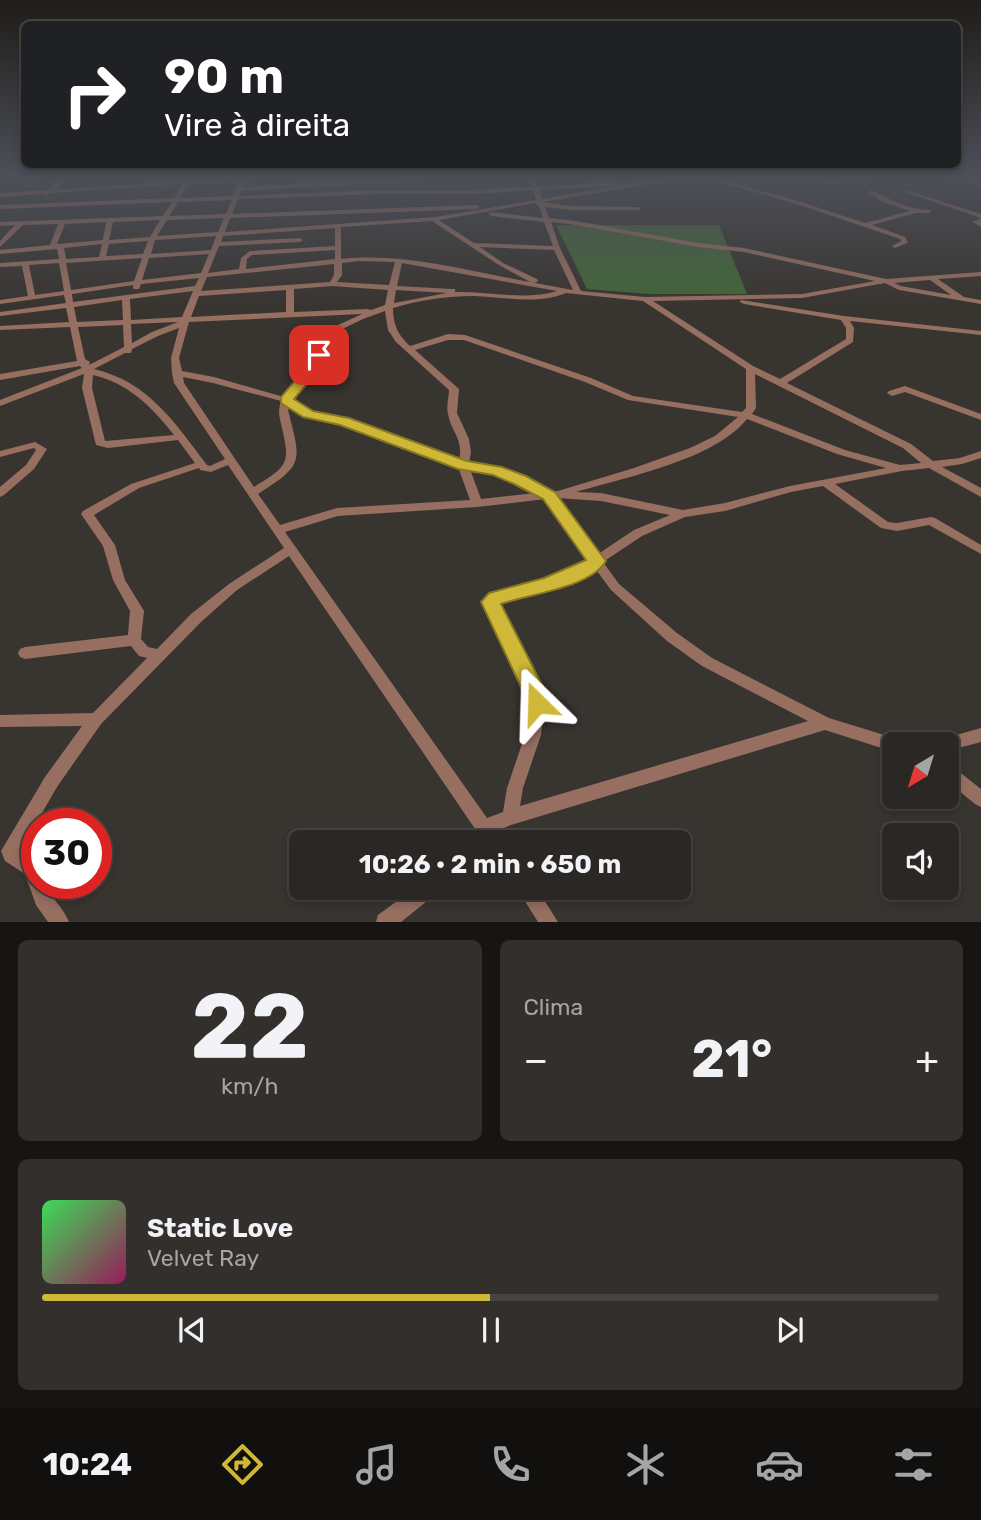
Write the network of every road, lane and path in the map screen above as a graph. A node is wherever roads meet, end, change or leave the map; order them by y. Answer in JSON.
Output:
{"nodes":[{"id":1,"x":23,"y":220,"type":"edge"},
{"id":2,"x":110,"y":220,"type":"joint"},
{"id":3,"x":162,"y":220,"type":"edge"},
{"id":4,"x":226,"y":220,"type":"edge"},
{"id":5,"x":356,"y":220,"type":"edge"},
{"id":6,"x":418,"y":220,"type":"edge"},
{"id":7,"x":434,"y":220,"type":"edge"},
{"id":8,"x":548,"y":220,"type":"joint"},
{"id":9,"x":851,"y":220,"type":"edge"},
{"id":10,"x":884,"y":220,"type":"edge"},
{"id":11,"x":62,"y":222,"type":"junction"},
{"id":12,"x":388,"y":222,"type":"joint"},
{"id":13,"x":21,"y":223,"type":"junction"},
{"id":14,"x":360,"y":223,"type":"junction"},
{"id":15,"x":576,"y":223,"type":"junction"},
{"id":16,"x":617,"y":223,"type":"dead end"},
{"id":17,"x":0,"y":224,"type":"edge"},
{"id":18,"x":338,"y":225,"type":"junction"},
{"id":19,"x":866,"y":225,"type":"junction"},
{"id":20,"x":303,"y":227,"type":"junction"},
{"id":21,"x":152,"y":239,"type":"junction"},
{"id":22,"x":300,"y":240,"type":"junction"},
{"id":23,"x":104,"y":242,"type":"junction"},
{"id":24,"x":217,"y":243,"type":"junction"},
{"id":25,"x":0,"y":245,"type":"edge"},
{"id":26,"x":470,"y":245,"type":"junction"},
{"id":27,"x":57,"y":246,"type":"junction"},
{"id":28,"x":895,"y":246,"type":"dead end"},
{"id":29,"x":338,"y":248,"type":"junction"},
{"id":30,"x":557,"y":248,"type":"junction"},
{"id":31,"x":298,"y":249,"type":"junction"},
{"id":32,"x":0,"y":252,"type":"edge"},
{"id":33,"x":147,"y":257,"type":"junction"},
{"id":34,"x":102,"y":260,"type":"junction"},
{"id":35,"x":338,"y":260,"type":"junction"},
{"id":36,"x":399,"y":260,"type":"junction"},
{"id":37,"x":64,"y":262,"type":"junction"},
{"id":38,"x":25,"y":264,"type":"junction"},
{"id":39,"x":0,"y":265,"type":"edge"},
{"id":40,"x":263,"y":269,"type":"junction"},
{"id":41,"x":242,"y":270,"type":"junction"},
{"id":42,"x":981,"y":274,"type":"edge"},
{"id":43,"x":204,"y":276,"type":"junction"},
{"id":44,"x":930,"y":277,"type":"junction"},
{"id":45,"x":886,"y":281,"type":"junction"},
{"id":46,"x":137,"y":283,"type":"junction"},
{"id":47,"x":332,"y":284,"type":"junction"},
{"id":48,"x":527,"y":284,"type":"junction"},
{"id":49,"x":394,"y":286,"type":"junction"},
{"id":50,"x":290,"y":288,"type":"junction"},
{"id":51,"x":550,"y":288,"type":"junction"},
{"id":52,"x":264,"y":290,"type":"junction"},
{"id":53,"x":198,"y":291,"type":"junction"},
{"id":54,"x":565,"y":291,"type":"junction"},
{"id":55,"x":67,"y":293,"type":"junction"},
{"id":56,"x":578,"y":293,"type":"junction"},
{"id":57,"x":469,"y":294,"type":"junction"},
{"id":58,"x":525,"y":296,"type":"junction"},
{"id":59,"x":32,"y":297,"type":"junction"},
{"id":60,"x":130,"y":297,"type":"junction"},
{"id":61,"x":720,"y":298,"type":"junction"},
{"id":62,"x":645,"y":299,"type":"junction"},
{"id":63,"x":964,"y":299,"type":"junction"},
{"id":64,"x":0,"y":302,"type":"edge"},
{"id":65,"x":981,"y":302,"type":"edge"},
{"id":66,"x":69,"y":306,"type":"junction"},
{"id":67,"x":387,"y":307,"type":"junction"},
{"id":68,"x":372,"y":311,"type":"junction"},
{"id":69,"x":0,"y":314,"type":"edge"},
{"id":70,"x":290,"y":315,"type":"junction"},
{"id":71,"x":844,"y":318,"type":"junction"},
{"id":72,"x":185,"y":321,"type":"junction"},
{"id":73,"x":126,"y":322,"type":"junction"},
{"id":74,"x":73,"y":324,"type":"junction"},
{"id":75,"x":0,"y":328,"type":"edge"},
{"id":76,"x":981,"y":333,"type":"edge"},
{"id":77,"x":409,"y":348,"type":"junction"},
{"id":78,"x":124,"y":353,"type":"junction"},
{"id":79,"x":87,"y":368,"type":"junction"},
{"id":80,"x":750,"y":369,"type":"junction"},
{"id":81,"x":176,"y":373,"type":"junction"},
{"id":82,"x":0,"y":377,"type":"edge"},
{"id":83,"x":780,"y":383,"type":"junction"},
{"id":84,"x":892,"y":393,"type":"dead end"},
{"id":85,"x":286,"y":400,"type":"junction"},
{"id":86,"x":0,"y":403,"type":"edge"},
{"id":87,"x":747,"y":416,"type":"junction"},
{"id":88,"x":981,"y":416,"type":"edge"},
{"id":89,"x":180,"y":437,"type":"junction"},
{"id":90,"x":466,"y":452,"type":"junction"},
{"id":91,"x":0,"y":454,"type":"edge"},
{"id":92,"x":981,"y":454,"type":"edge"},
{"id":93,"x":230,"y":461,"type":"junction"},
{"id":94,"x":201,"y":464,"type":"junction"},
{"id":95,"x":463,"y":465,"type":"junction"},
{"id":96,"x":931,"y":465,"type":"junction"},
{"id":97,"x":902,"y":468,"type":"junction"},
{"id":98,"x":496,"y":471,"type":"junction"},
{"id":99,"x":826,"y":483,"type":"junction"},
{"id":100,"x":0,"y":493,"type":"edge"},
{"id":101,"x":252,"y":493,"type":"junction"},
{"id":102,"x":981,"y":493,"type":"edge"},
{"id":103,"x":553,"y":495,"type":"junction"},
{"id":104,"x":477,"y":503,"type":"junction"},
{"id":105,"x":683,"y":514,"type":"junction"},
{"id":106,"x":278,"y":530,"type":"junction"},
{"id":107,"x":291,"y":549,"type":"junction"},
{"id":108,"x":981,"y":550,"type":"edge"},
{"id":109,"x":597,"y":561,"type":"junction"},
{"id":110,"x":134,"y":640,"type":"junction"},
{"id":111,"x":24,"y":653,"type":"dead end"},
{"id":112,"x":160,"y":656,"type":"junction"},
{"id":113,"x":96,"y":719,"type":"junction"},
{"id":114,"x":0,"y":721,"type":"edge"},
{"id":115,"x":825,"y":723,"type":"junction"},
{"id":116,"x":981,"y":735,"type":"edge"},
{"id":117,"x":882,"y":741,"type":"edge"},
{"id":118,"x":959,"y":741,"type":"edge"},
{"id":119,"x":959,"y":782,"type":"edge"},
{"id":120,"x":981,"y":799,"type":"edge"},
{"id":121,"x":36,"y":808,"type":"edge"},
{"id":122,"x":510,"y":817,"type":"junction"},
{"id":123,"x":485,"y":830,"type":"edge"},
{"id":124,"x":498,"y":830,"type":"edge"},
{"id":125,"x":21,"y":832,"type":"edge"},
{"id":126,"x":21,"y":862,"type":"edge"},
{"id":127,"x":42,"y":899,"type":"edge"},
{"id":128,"x":414,"y":900,"type":"edge"},
{"id":129,"x":534,"y":900,"type":"edge"},
{"id":130,"x":60,"y":922,"type":"edge"},
{"id":131,"x":385,"y":922,"type":"edge"},
{"id":132,"x":549,"y":922,"type":"edge"}],
"edges":[{"from":1,"to":13,"type":"street"},
{"from":2,"to":11,"type":"street"},
{"from":2,"to":23,"type":"street"},
{"from":3,"to":21,"type":"street"},
{"from":4,"to":24,"type":"street"},
{"from":5,"to":14,"type":"street"},
{"from":6,"to":12,"type":"street"},
{"from":7,"to":26,"type":"street"},
{"from":8,"to":15,"type":"street"},
{"from":8,"to":30,"type":"street"},
{"from":9,"to":19,"type":"street"},
{"from":10,"to":19,"type":"street"},
{"from":11,"to":13,"type":"street"},
{"from":11,"to":27,"type":"street"},
{"from":12,"to":14,"type":"street"},
{"from":13,"to":17,"type":"street"},
{"from":13,"to":25,"type":"street"},
{"from":14,"to":18,"type":"street"},
{"from":15,"to":16,"type":"street"},
{"from":15,"to":45,"type":"street"},
{"from":18,"to":20,"type":"street"},
{"from":18,"to":29,"type":"street"},
{"from":19,"to":28,"type":"street"},
{"from":20,"to":22,"type":"street"},
{"from":20,"to":24,"type":"street"},
{"from":21,"to":23,"type":"street"},
{"from":21,"to":24,"type":"street"},
{"from":21,"to":33,"type":"street"},
{"from":22,"to":24,"type":"street"},
{"from":22,"to":31,"type":"street"},
{"from":23,"to":27,"type":"street"},
{"from":23,"to":34,"type":"street"},
{"from":24,"to":33,"type":"street"},
{"from":24,"to":43,"type":"street"},
{"from":26,"to":30,"type":"street"},
{"from":26,"to":51,"type":"street"},
{"from":27,"to":32,"type":"street"},
{"from":27,"to":37,"type":"street"},
{"from":29,"to":31,"type":"street"},
{"from":29,"to":35,"type":"street"},
{"from":30,"to":56,"type":"street"},
{"from":31,"to":41,"type":"street"},
{"from":33,"to":34,"type":"street"},
{"from":33,"to":46,"type":"street"},
{"from":34,"to":37,"type":"street"},
{"from":35,"to":36,"type":"street"},
{"from":35,"to":40,"type":"street"},
{"from":35,"to":47,"type":"street"},
{"from":36,"to":48,"type":"street"},
{"from":36,"to":49,"type":"street"},
{"from":37,"to":38,"type":"street"},
{"from":37,"to":55,"type":"street"},
{"from":38,"to":39,"type":"street"},
{"from":38,"to":59,"type":"street"},
{"from":40,"to":41,"type":"street"},
{"from":40,"to":52,"type":"street"},
{"from":41,"to":43,"type":"street"},
{"from":42,"to":44,"type":"street"},
{"from":43,"to":46,"type":"street"},
{"from":43,"to":53,"type":"street"},
{"from":44,"to":45,"type":"street"},
{"from":44,"to":63,"type":"street"},
{"from":45,"to":61,"type":"street"},
{"from":45,"to":63,"type":"street"},
{"from":46,"to":55,"type":"street"},
{"from":46,"to":60,"type":"street"},
{"from":47,"to":49,"type":"street"},
{"from":47,"to":50,"type":"street"},
{"from":48,"to":51,"type":"street"},
{"from":48,"to":58,"type":"street"},
{"from":49,"to":57,"type":"street"},
{"from":49,"to":67,"type":"street"},
{"from":50,"to":52,"type":"street"},
{"from":50,"to":70,"type":"street"},
{"from":51,"to":54,"type":"street"},
{"from":52,"to":53,"type":"street"},
{"from":53,"to":60,"type":"street"},
{"from":53,"to":72,"type":"street"},
{"from":54,"to":56,"type":"street"},
{"from":54,"to":58,"type":"street"},
{"from":55,"to":59,"type":"street"},
{"from":55,"to":66,"type":"street"},
{"from":56,"to":62,"type":"street"},
{"from":57,"to":58,"type":"street"},
{"from":57,"to":67,"type":"street"},
{"from":59,"to":64,"type":"street"},
{"from":60,"to":66,"type":"street"},
{"from":60,"to":73,"type":"street"},
{"from":61,"to":62,"type":"street"},
{"from":61,"to":71,"type":"street"},
{"from":62,"to":80,"type":"street"},
{"from":63,"to":65,"type":"street"},
{"from":66,"to":69,"type":"street"},
{"from":66,"to":74,"type":"street"},
{"from":67,"to":68,"type":"street"},
{"from":67,"to":77,"type":"street"},
{"from":68,"to":70,"type":"street"},
{"from":68,"to":85,"type":"street"},
{"from":70,"to":72,"type":"street"},
{"from":71,"to":76,"type":"street"},
{"from":71,"to":83,"type":"street"},
{"from":72,"to":73,"type":"street"},
{"from":72,"to":78,"type":"street"},
{"from":72,"to":81,"type":"street"},
{"from":73,"to":74,"type":"street"},
{"from":73,"to":78,"type":"street"},
{"from":74,"to":75,"type":"street"},
{"from":74,"to":79,"type":"street"},
{"from":77,"to":87,"type":"street"},
{"from":77,"to":90,"type":"street"},
{"from":78,"to":79,"type":"street"},
{"from":79,"to":82,"type":"street"},
{"from":79,"to":86,"type":"street"},
{"from":79,"to":89,"type":"street"},
{"from":79,"to":89,"type":"street"},
{"from":80,"to":83,"type":"street"},
{"from":80,"to":87,"type":"street"},
{"from":81,"to":85,"type":"street"},
{"from":81,"to":93,"type":"street"},
{"from":83,"to":96,"type":"street"},
{"from":84,"to":88,"type":"street"},
{"from":85,"to":95,"type":"street"},
{"from":85,"to":101,"type":"street"},
{"from":87,"to":97,"type":"street"},
{"from":87,"to":103,"type":"street"},
{"from":89,"to":94,"type":"street"},
{"from":90,"to":95,"type":"street"},
{"from":90,"to":98,"type":"street"},
{"from":91,"to":100,"type":"street"},
{"from":92,"to":96,"type":"street"},
{"from":93,"to":94,"type":"street"},
{"from":93,"to":101,"type":"street"},
{"from":94,"to":110,"type":"street"},
{"from":95,"to":98,"type":"street"},
{"from":95,"to":104,"type":"street"},
{"from":96,"to":97,"type":"street"},
{"from":96,"to":102,"type":"street"},
{"from":97,"to":99,"type":"street"},
{"from":98,"to":103,"type":"street"},
{"from":99,"to":105,"type":"street"},
{"from":99,"to":108,"type":"street"},
{"from":101,"to":106,"type":"street"},
{"from":103,"to":104,"type":"street"},
{"from":103,"to":105,"type":"street"},
{"from":103,"to":109,"type":"street"},
{"from":104,"to":106,"type":"street"},
{"from":105,"to":109,"type":"street"},
{"from":106,"to":107,"type":"street"},
{"from":107,"to":112,"type":"street"},
{"from":107,"to":123,"type":"street"},
{"from":109,"to":115,"type":"street"},
{"from":109,"to":122,"type":"street"},
{"from":110,"to":111,"type":"street"},
{"from":110,"to":112,"type":"street"},
{"from":112,"to":113,"type":"street"},
{"from":113,"to":114,"type":"street"},
{"from":113,"to":121,"type":"street"},
{"from":115,"to":117,"type":"street"},
{"from":115,"to":122,"type":"street"},
{"from":116,"to":118,"type":"street"},
{"from":119,"to":120,"type":"street"},
{"from":122,"to":124,"type":"street"},
{"from":125,"to":126,"type":"street"},
{"from":127,"to":130,"type":"street"},
{"from":128,"to":131,"type":"street"},
{"from":129,"to":132,"type":"street"}]}
